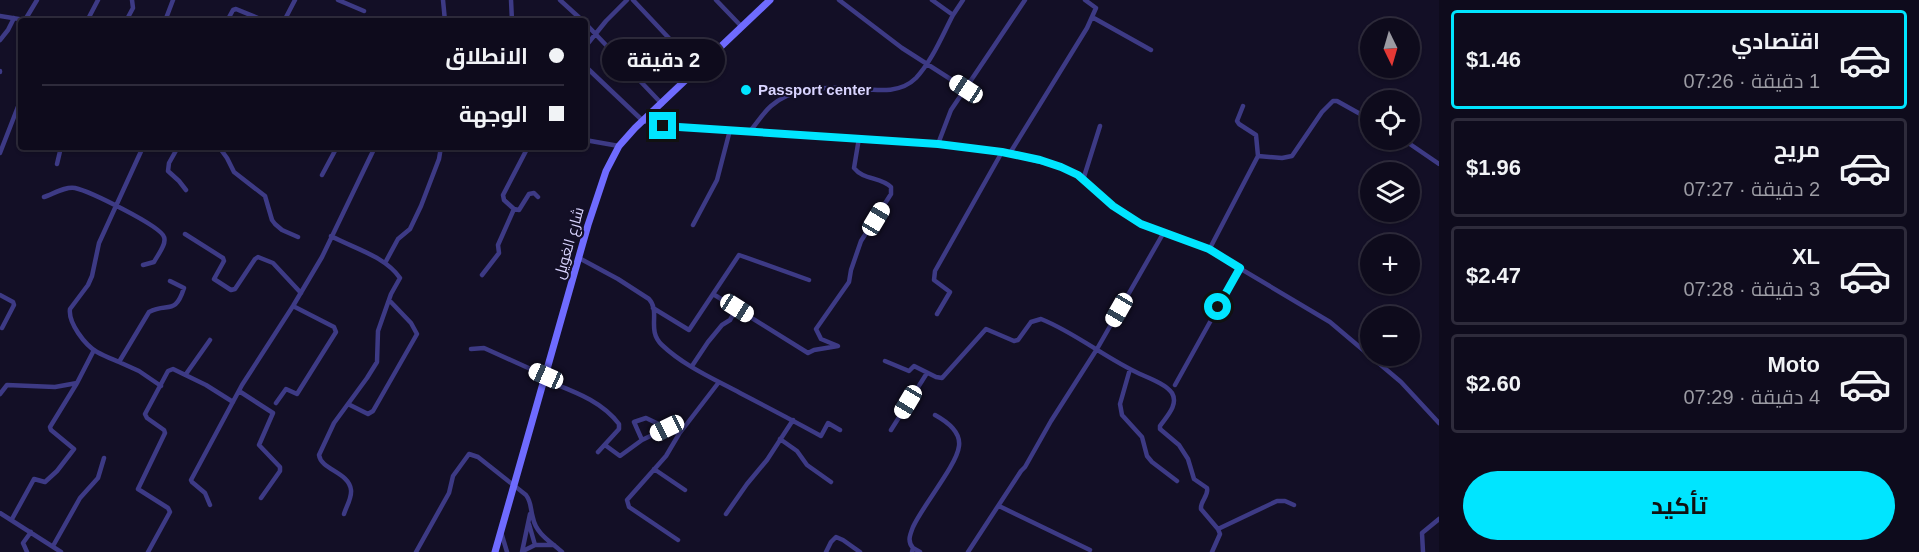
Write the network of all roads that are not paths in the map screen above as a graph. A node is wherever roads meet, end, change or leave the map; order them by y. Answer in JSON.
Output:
{"nodes":[{"id":1,"x":37,"y":0,"type":"edge"},
{"id":2,"x":98,"y":0,"type":"edge"},
{"id":3,"x":132,"y":0,"type":"edge"},
{"id":4,"x":173,"y":0,"type":"edge"},
{"id":5,"x":295,"y":0,"type":"edge"},
{"id":6,"x":339,"y":0,"type":"edge"},
{"id":7,"x":442,"y":0,"type":"edge"},
{"id":8,"x":511,"y":0,"type":"edge"},
{"id":9,"x":560,"y":0,"type":"edge"},
{"id":10,"x":627,"y":0,"type":"edge"},
{"id":11,"x":633,"y":0,"type":"edge"},
{"id":12,"x":716,"y":0,"type":"edge"},
{"id":13,"x":770,"y":0,"type":"edge"},
{"id":14,"x":839,"y":0,"type":"edge"},
{"id":15,"x":932,"y":0,"type":"edge"},
{"id":16,"x":963,"y":0,"type":"edge"},
{"id":17,"x":1025,"y":0,"type":"edge"},
{"id":18,"x":1084,"y":0,"type":"edge"},
{"id":19,"x":1101,"y":0,"type":"edge"},
{"id":20,"x":1096,"y":8,"type":"junction"},
{"id":21,"x":364,"y":11,"type":"dead end"},
{"id":22,"x":953,"y":15,"type":"junction"},
{"id":23,"x":0,"y":16,"type":"edge"},
{"id":24,"x":1092,"y":17,"type":"junction"},
{"id":25,"x":14,"y":18,"type":"junction"},
{"id":26,"x":29,"y":18,"type":"edge"},
{"id":27,"x":89,"y":18,"type":"edge"},
{"id":28,"x":128,"y":18,"type":"edge"},
{"id":29,"x":166,"y":18,"type":"edge"},
{"id":30,"x":229,"y":18,"type":"edge"},
{"id":31,"x":258,"y":18,"type":"edge"},
{"id":32,"x":286,"y":18,"type":"edge"},
{"id":33,"x":445,"y":18,"type":"edge"},
{"id":34,"x":512,"y":18,"type":"edge"},
{"id":35,"x":580,"y":18,"type":"edge"},
{"id":36,"x":18,"y":19,"type":"edge"},
{"id":37,"x":588,"y":26,"type":"edge"},
{"id":38,"x":742,"y":27,"type":"junction"},
{"id":39,"x":596,"y":33,"type":"junction"},
{"id":40,"x":0,"y":40,"type":"edge"},
{"id":41,"x":588,"y":43,"type":"edge"},
{"id":42,"x":1151,"y":50,"type":"dead end"},
{"id":43,"x":927,"y":64,"type":"junction"},
{"id":44,"x":588,"y":69,"type":"edge"},
{"id":45,"x":698,"y":69,"type":"junction"},
{"id":46,"x":966,"y":89,"type":"junction"},
{"id":47,"x":662,"y":104,"type":"junction"},
{"id":48,"x":1243,"y":106,"type":"dead end"},
{"id":49,"x":18,"y":107,"type":"edge"},
{"id":50,"x":1360,"y":114,"type":"edge"},
{"id":51,"x":643,"y":121,"type":"junction"},
{"id":52,"x":1100,"y":126,"type":"dead end"},
{"id":53,"x":730,"y":130,"type":"junction"},
{"id":54,"x":750,"y":131,"type":"junction"},
{"id":55,"x":859,"y":138,"type":"junction"},
{"id":56,"x":588,"y":141,"type":"edge"},
{"id":57,"x":938,"y":144,"type":"junction"},
{"id":58,"x":619,"y":146,"type":"junction"},
{"id":59,"x":60,"y":150,"type":"edge"},
{"id":60,"x":142,"y":150,"type":"edge"},
{"id":61,"x":176,"y":150,"type":"edge"},
{"id":62,"x":221,"y":150,"type":"edge"},
{"id":63,"x":335,"y":150,"type":"edge"},
{"id":64,"x":374,"y":150,"type":"edge"},
{"id":65,"x":440,"y":150,"type":"edge"},
{"id":66,"x":526,"y":150,"type":"edge"},
{"id":67,"x":1419,"y":150,"type":"edge"},
{"id":68,"x":1002,"y":152,"type":"junction"},
{"id":69,"x":0,"y":153,"type":"edge"},
{"id":70,"x":1010,"y":153,"type":"junction"},
{"id":71,"x":1258,"y":156,"type":"junction"},
{"id":72,"x":57,"y":164,"type":"dead end"},
{"id":73,"x":1439,"y":164,"type":"edge"},
{"id":74,"x":322,"y":175,"type":"dead end"},
{"id":75,"x":1083,"y":180,"type":"junction"},
{"id":76,"x":186,"y":190,"type":"dead end"},
{"id":77,"x":44,"y":197,"type":"dead end"},
{"id":78,"x":538,"y":197,"type":"dead end"},
{"id":79,"x":116,"y":206,"type":"junction"},
{"id":80,"x":514,"y":209,"type":"junction"},
{"id":81,"x":693,"y":225,"type":"dead end"},
{"id":82,"x":1164,"y":232,"type":"junction"},
{"id":83,"x":185,"y":234,"type":"dead end"},
{"id":84,"x":298,"y":237,"type":"dead end"},
{"id":85,"x":331,"y":237,"type":"junction"},
{"id":86,"x":1209,"y":249,"type":"junction"},
{"id":87,"x":579,"y":258,"type":"junction"},
{"id":88,"x":385,"y":263,"type":"junction"},
{"id":89,"x":143,"y":265,"type":"dead end"},
{"id":90,"x":1240,"y":268,"type":"junction"},
{"id":91,"x":482,"y":275,"type":"dead end"},
{"id":92,"x":809,"y":280,"type":"dead end"},
{"id":93,"x":170,"y":281,"type":"dead end"},
{"id":94,"x":301,"y":293,"type":"junction"},
{"id":95,"x":713,"y":294,"type":"junction"},
{"id":96,"x":0,"y":295,"type":"edge"},
{"id":97,"x":389,"y":300,"type":"junction"},
{"id":98,"x":293,"y":306,"type":"junction"},
{"id":99,"x":653,"y":308,"type":"junction"},
{"id":100,"x":737,"y":308,"type":"junction"},
{"id":101,"x":937,"y":314,"type":"dead end"},
{"id":102,"x":2,"y":328,"type":"dead end"},
{"id":103,"x":210,"y":340,"type":"dead end"},
{"id":104,"x":1097,"y":348,"type":"junction"},
{"id":105,"x":471,"y":349,"type":"dead end"},
{"id":106,"x":94,"y":350,"type":"junction"},
{"id":107,"x":885,"y":361,"type":"dead end"},
{"id":108,"x":119,"y":362,"type":"junction"},
{"id":109,"x":692,"y":366,"type":"junction"},
{"id":110,"x":1130,"y":369,"type":"junction"},
{"id":111,"x":927,"y":373,"type":"junction"},
{"id":112,"x":186,"y":374,"type":"junction"},
{"id":113,"x":545,"y":378,"type":"junction"},
{"id":114,"x":719,"y":382,"type":"junction"},
{"id":115,"x":77,"y":383,"type":"junction"},
{"id":116,"x":1175,"y":385,"type":"dead end"},
{"id":117,"x":160,"y":386,"type":"junction"},
{"id":118,"x":239,"y":391,"type":"junction"},
{"id":119,"x":0,"y":394,"type":"edge"},
{"id":120,"x":233,"y":402,"type":"junction"},
{"id":121,"x":276,"y":403,"type":"dead end"},
{"id":122,"x":348,"y":404,"type":"junction"},
{"id":123,"x":934,"y":415,"type":"dead end"},
{"id":124,"x":792,"y":420,"type":"junction"},
{"id":125,"x":634,"y":422,"type":"junction"},
{"id":126,"x":1439,"y":423,"type":"edge"},
{"id":127,"x":619,"y":424,"type":"junction"},
{"id":128,"x":667,"y":428,"type":"junction"},
{"id":129,"x":840,"y":430,"type":"dead end"},
{"id":130,"x":891,"y":430,"type":"dead end"},
{"id":131,"x":680,"y":434,"type":"junction"},
{"id":132,"x":780,"y":439,"type":"junction"},
{"id":133,"x":642,"y":440,"type":"junction"},
{"id":134,"x":605,"y":445,"type":"junction"},
{"id":135,"x":598,"y":452,"type":"dead end"},
{"id":136,"x":104,"y":458,"type":"dead end"},
{"id":137,"x":654,"y":469,"type":"junction"},
{"id":138,"x":1177,"y":481,"type":"dead end"},
{"id":139,"x":831,"y":482,"type":"dead end"},
{"id":140,"x":514,"y":486,"type":"junction"},
{"id":141,"x":685,"y":490,"type":"dead end"},
{"id":142,"x":261,"y":498,"type":"dead end"},
{"id":143,"x":210,"y":505,"type":"dead end"},
{"id":144,"x":1294,"y":505,"type":"dead end"},
{"id":145,"x":999,"y":506,"type":"junction"},
{"id":146,"x":532,"y":508,"type":"junction"},
{"id":147,"x":0,"y":513,"type":"edge"},
{"id":148,"x":344,"y":514,"type":"dead end"},
{"id":149,"x":726,"y":514,"type":"dead end"},
{"id":150,"x":12,"y":519,"type":"junction"},
{"id":151,"x":1439,"y":519,"type":"edge"},
{"id":152,"x":528,"y":521,"type":"junction"},
{"id":153,"x":1218,"y":529,"type":"junction"},
{"id":154,"x":31,"y":532,"type":"junction"},
{"id":155,"x":501,"y":532,"type":"junction"},
{"id":156,"x":678,"y":540,"type":"dead end"},
{"id":157,"x":535,"y":545,"type":"junction"},
{"id":158,"x":554,"y":545,"type":"junction"},
{"id":159,"x":53,"y":546,"type":"junction"},
{"id":160,"x":912,"y":550,"type":"edge"},
{"id":161,"x":1090,"y":550,"type":"dead end"},
{"id":162,"x":522,"y":551,"type":"edge"},
{"id":163,"x":27,"y":552,"type":"edge"},
{"id":164,"x":61,"y":552,"type":"edge"},
{"id":165,"x":148,"y":552,"type":"edge"},
{"id":166,"x":416,"y":552,"type":"edge"},
{"id":167,"x":495,"y":552,"type":"edge"},
{"id":168,"x":507,"y":552,"type":"edge"},
{"id":169,"x":562,"y":552,"type":"edge"},
{"id":170,"x":826,"y":552,"type":"edge"},
{"id":171,"x":860,"y":552,"type":"edge"},
{"id":172,"x":920,"y":552,"type":"edge"},
{"id":173,"x":968,"y":552,"type":"edge"},
{"id":174,"x":1212,"y":552,"type":"edge"},
{"id":175,"x":1422,"y":552,"type":"edge"}],
"edges":[{"from":1,"to":26,"type":"street"},
{"from":2,"to":27,"type":"street"},
{"from":3,"to":28,"type":"street"},
{"from":4,"to":29,"type":"street"},
{"from":5,"to":32,"type":"street"},
{"from":6,"to":21,"type":"street"},
{"from":7,"to":33,"type":"street"},
{"from":8,"to":34,"type":"street"},
{"from":9,"to":35,"type":"street"},
{"from":10,"to":39,"type":"street"},
{"from":11,"to":45,"type":"street"},
{"from":12,"to":38,"type":"street"},
{"from":13,"to":38,"type":"street","name":"شارع الغويل"},
{"from":14,"to":43,"type":"street"},
{"from":15,"to":22,"type":"street"},
{"from":16,"to":22,"type":"street"},
{"from":17,"to":46,"type":"street"},
{"from":18,"to":20,"type":"street"},
{"from":19,"to":20,"type":"street"},
{"from":20,"to":24,"type":"street"},
{"from":22,"to":43,"type":"street"},
{"from":23,"to":25,"type":"street"},
{"from":24,"to":42,"type":"street"},
{"from":24,"to":70,"type":"street"},
{"from":25,"to":36,"type":"street"},
{"from":25,"to":40,"type":"street"},
{"from":30,"to":31,"type":"street"},
{"from":37,"to":39,"type":"street"},
{"from":38,"to":45,"type":"street","name":"شارع الغويل"},
{"from":39,"to":41,"type":"street"},
{"from":39,"to":47,"type":"street"},
{"from":43,"to":46,"type":"street"},
{"from":43,"to":54,"type":"street"},
{"from":44,"to":51,"type":"street"},
{"from":45,"to":47,"type":"street","name":"شارع الغويل"},
{"from":46,"to":57,"type":"street"},
{"from":47,"to":51,"type":"street","name":"شارع الغويل"},
{"from":48,"to":71,"type":"street"},
{"from":49,"to":69,"type":"street"},
{"from":50,"to":71,"type":"street"},
{"from":51,"to":53,"type":"street"},
{"from":51,"to":58,"type":"street","name":"شارع الغويل"},
{"from":52,"to":75,"type":"street"},
{"from":53,"to":54,"type":"street"},
{"from":53,"to":81,"type":"street"},
{"from":54,"to":55,"type":"street"},
{"from":55,"to":57,"type":"street"},
{"from":55,"to":100,"type":"street"},
{"from":56,"to":58,"type":"street"},
{"from":57,"to":68,"type":"street"},
{"from":58,"to":87,"type":"street","name":"شارع الغويل"},
{"from":59,"to":72,"type":"street"},
{"from":60,"to":79,"type":"street"},
{"from":61,"to":76,"type":"street"},
{"from":62,"to":84,"type":"street"},
{"from":63,"to":74,"type":"street"},
{"from":64,"to":85,"type":"street"},
{"from":65,"to":88,"type":"street"},
{"from":66,"to":80,"type":"street"},
{"from":67,"to":73,"type":"street"},
{"from":68,"to":70,"type":"street"},
{"from":68,"to":101,"type":"street"},
{"from":70,"to":75,"type":"street"},
{"from":71,"to":86,"type":"street"},
{"from":75,"to":82,"type":"street"},
{"from":77,"to":79,"type":"street"},
{"from":78,"to":80,"type":"street"},
{"from":79,"to":89,"type":"street"},
{"from":79,"to":106,"type":"street"},
{"from":80,"to":91,"type":"street"},
{"from":82,"to":86,"type":"street"},
{"from":82,"to":104,"type":"street"},
{"from":83,"to":94,"type":"street"},
{"from":85,"to":88,"type":"street"},
{"from":85,"to":94,"type":"street"},
{"from":86,"to":90,"type":"street"},
{"from":87,"to":99,"type":"street"},
{"from":87,"to":113,"type":"street","name":"شارع الغويل"},
{"from":88,"to":97,"type":"street"},
{"from":90,"to":116,"type":"street"},
{"from":90,"to":126,"type":"street"},
{"from":92,"to":95,"type":"street"},
{"from":93,"to":108,"type":"street"},
{"from":94,"to":98,"type":"street"},
{"from":95,"to":99,"type":"street"},
{"from":95,"to":100,"type":"street"},
{"from":96,"to":102,"type":"street"},
{"from":97,"to":122,"type":"street"},
{"from":97,"to":122,"type":"street"},
{"from":98,"to":118,"type":"street"},
{"from":98,"to":121,"type":"street"},
{"from":99,"to":109,"type":"street"},
{"from":100,"to":109,"type":"street"},
{"from":103,"to":112,"type":"street"},
{"from":104,"to":110,"type":"street"},
{"from":104,"to":111,"type":"street"},
{"from":104,"to":145,"type":"street"},
{"from":105,"to":113,"type":"street"},
{"from":106,"to":108,"type":"street"},
{"from":106,"to":115,"type":"street"},
{"from":107,"to":111,"type":"street"},
{"from":108,"to":117,"type":"street"},
{"from":109,"to":114,"type":"street"},
{"from":110,"to":138,"type":"street"},
{"from":110,"to":153,"type":"street"},
{"from":111,"to":130,"type":"street"},
{"from":112,"to":117,"type":"street"},
{"from":112,"to":120,"type":"street"},
{"from":113,"to":127,"type":"street"},
{"from":113,"to":140,"type":"street","name":"شارع الغويل"},
{"from":114,"to":124,"type":"street"},
{"from":114,"to":131,"type":"street"},
{"from":115,"to":119,"type":"street"},
{"from":115,"to":150,"type":"street"},
{"from":117,"to":165,"type":"street"},
{"from":118,"to":120,"type":"street"},
{"from":118,"to":142,"type":"street"},
{"from":120,"to":143,"type":"street"},
{"from":122,"to":148,"type":"street"},
{"from":123,"to":160,"type":"street"},
{"from":124,"to":129,"type":"street"},
{"from":124,"to":132,"type":"street"},
{"from":125,"to":127,"type":"street"},
{"from":125,"to":128,"type":"street"},
{"from":125,"to":133,"type":"street"},
{"from":127,"to":134,"type":"street"},
{"from":128,"to":131,"type":"street"},
{"from":128,"to":133,"type":"street"},
{"from":131,"to":137,"type":"street"},
{"from":132,"to":139,"type":"street"},
{"from":132,"to":149,"type":"street"},
{"from":133,"to":134,"type":"street"},
{"from":134,"to":135,"type":"street"},
{"from":136,"to":159,"type":"street"},
{"from":137,"to":141,"type":"street"},
{"from":137,"to":156,"type":"street"},
{"from":140,"to":146,"type":"street"},
{"from":140,"to":155,"type":"street","name":"شارع الغويل"},
{"from":140,"to":166,"type":"street"},
{"from":144,"to":153,"type":"street"},
{"from":145,"to":161,"type":"street"},
{"from":145,"to":173,"type":"street"},
{"from":146,"to":152,"type":"street"},
{"from":146,"to":158,"type":"street"},
{"from":147,"to":150,"type":"street"},
{"from":150,"to":154,"type":"street"},
{"from":151,"to":175,"type":"street"},
{"from":152,"to":157,"type":"street"},
{"from":152,"to":162,"type":"street"},
{"from":153,"to":174,"type":"street"},
{"from":154,"to":159,"type":"street"},
{"from":154,"to":163,"type":"street"},
{"from":155,"to":167,"type":"street","name":"شارع الغويل"},
{"from":155,"to":168,"type":"street"},
{"from":157,"to":158,"type":"street"},
{"from":157,"to":162,"type":"street"},
{"from":158,"to":169,"type":"street"},
{"from":159,"to":164,"type":"street"},
{"from":160,"to":172,"type":"street"},
{"from":170,"to":171,"type":"street"}]}
